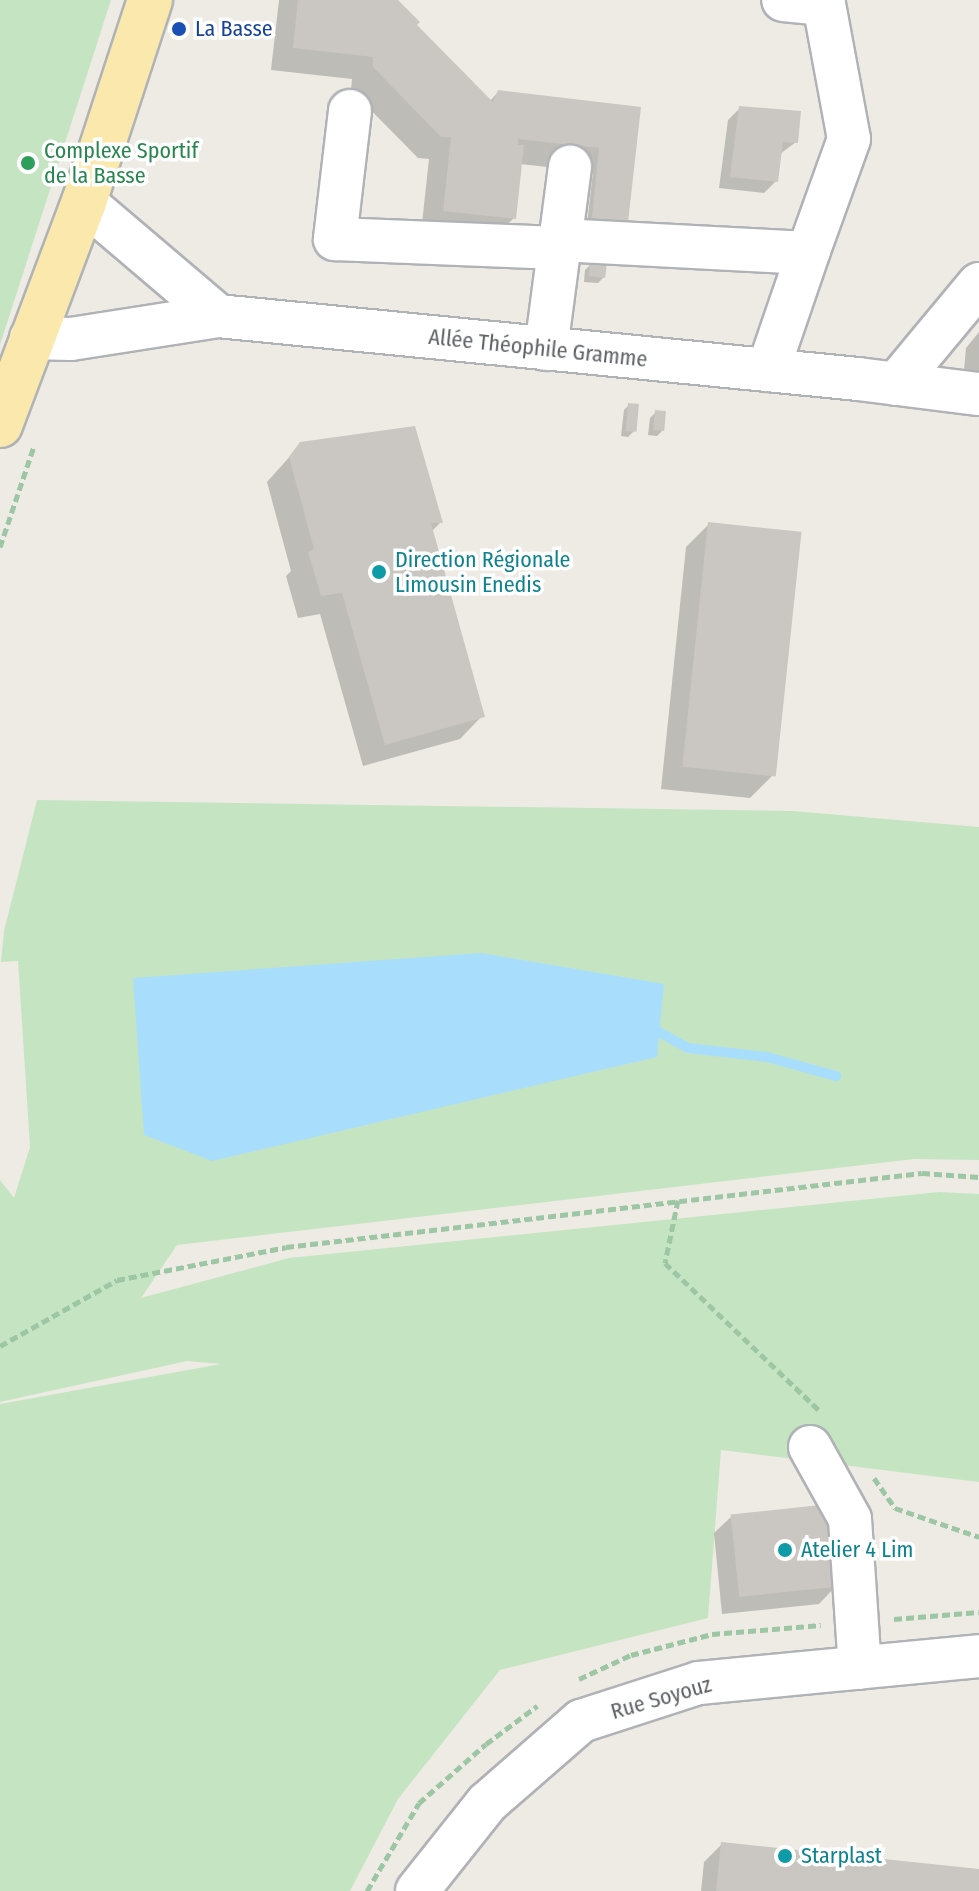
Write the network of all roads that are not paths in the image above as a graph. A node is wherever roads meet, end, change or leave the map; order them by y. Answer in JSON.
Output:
{"nodes":[{"id":1,"x":150,"y":0,"type":"edge"},
{"id":2,"x":783,"y":0,"type":"edge"},
{"id":3,"x":350,"y":111,"type":"dead end"},
{"id":4,"x":570,"y":167,"type":"dead end"},
{"id":5,"x":84,"y":202,"type":"junction"},
{"id":6,"x":559,"y":244,"type":"junction"},
{"id":7,"x":808,"y":253,"type":"junction"},
{"id":8,"x":979,"y":284,"type":"edge"},
{"id":9,"x":218,"y":316,"type":"junction"},
{"id":10,"x":31,"y":338,"type":"junction"},
{"id":11,"x":546,"y":349,"type":"junction"},
{"id":12,"x":768,"y":370,"type":"junction"},
{"id":13,"x":877,"y":381,"type":"junction"},
{"id":14,"x":979,"y":394,"type":"edge"},
{"id":15,"x":0,"y":425,"type":"edge"},
{"id":16,"x":820,"y":1433,"type":"road end"},
{"id":17,"x":979,"y":1656,"type":"edge"},
{"id":18,"x":860,"y":1668,"type":"junction"},
{"id":19,"x":417,"y":1891,"type":"edge"}],
"edges":[{"from":1,"to":5,"type":"main road"},
{"from":2,"to":7,"type":"street"},
{"from":3,"to":6,"type":"street"},
{"from":4,"to":6,"type":"street"},
{"from":5,"to":9,"type":"street"},
{"from":5,"to":10,"type":"main road"},
{"from":6,"to":7,"type":"street"},
{"from":6,"to":11,"type":"street"},
{"from":7,"to":12,"type":"street"},
{"from":8,"to":13,"type":"street"},
{"from":9,"to":10,"type":"street","name":"Allée Théophile Gramme"},
{"from":9,"to":11,"type":"street","name":"Allée Théophile Gramme"},
{"from":10,"to":15,"type":"main road"},
{"from":11,"to":12,"type":"street","name":"Allée Théophile Gramme"},
{"from":12,"to":13,"type":"street","name":"Allée Théophile Gramme"},
{"from":13,"to":14,"type":"street","name":"Allée Théophile Gramme"},
{"from":16,"to":18,"type":"street"},
{"from":17,"to":18,"type":"street","name":"Rue Soyouz"},
{"from":18,"to":19,"type":"street","name":"Rue Soyouz"}]}
